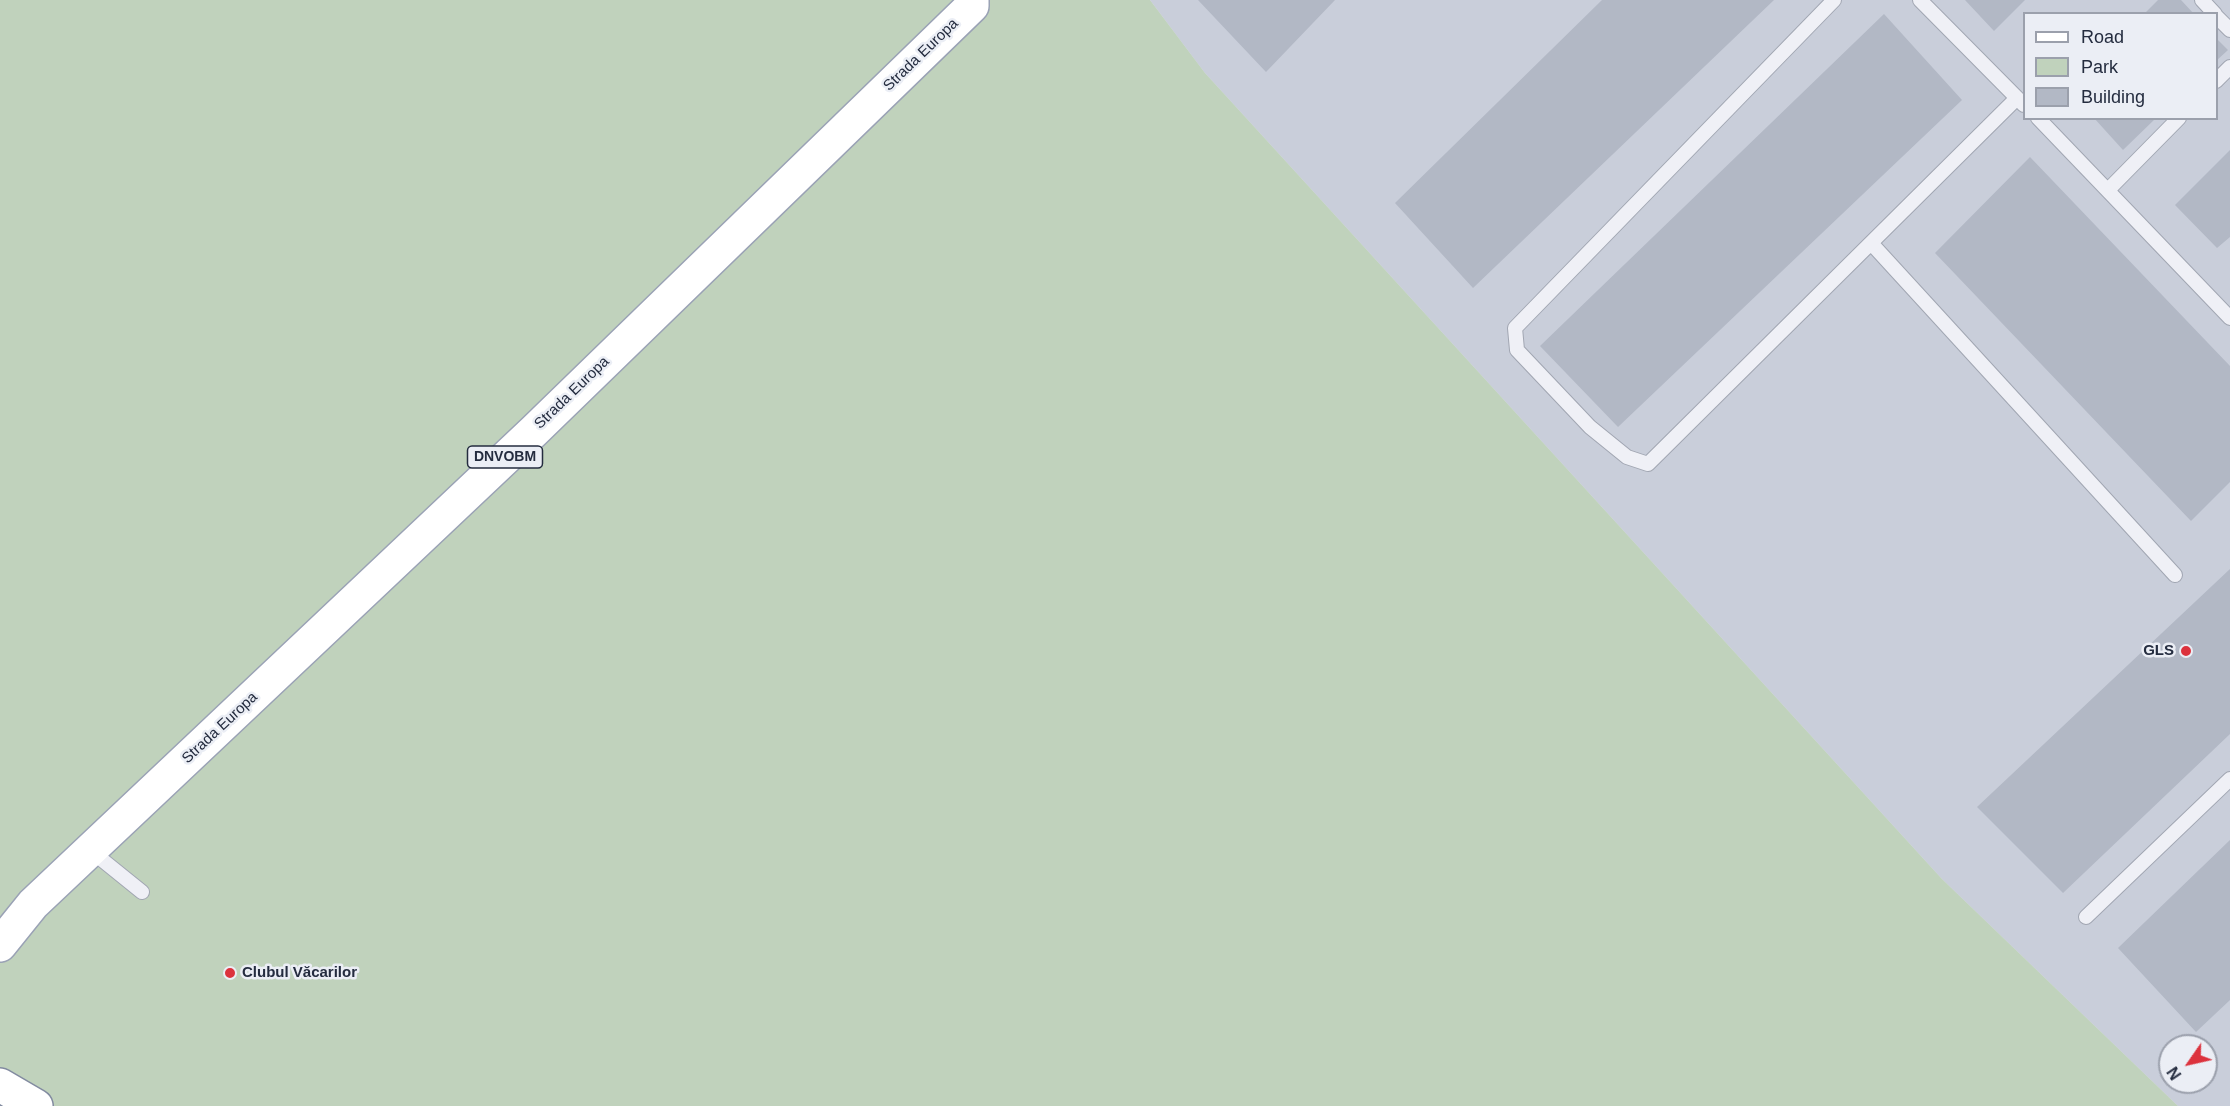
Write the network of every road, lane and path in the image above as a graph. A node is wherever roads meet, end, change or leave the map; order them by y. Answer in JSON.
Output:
{"nodes":[{"id":1,"x":972,"y":0,"type":"edge"},
{"id":2,"x":1834,"y":0,"type":"edge"},
{"id":3,"x":1920,"y":0,"type":"edge"},
{"id":4,"x":2202,"y":0,"type":"edge"},
{"id":5,"x":2213,"y":12,"type":"edge"},
{"id":6,"x":2218,"y":17,"type":"edge"},
{"id":7,"x":2230,"y":30,"type":"edge"},
{"id":8,"x":2230,"y":68,"type":"edge"},
{"id":9,"x":2218,"y":80,"type":"edge"},
{"id":10,"x":2021,"y":101,"type":"edge"},
{"id":11,"x":2040,"y":120,"type":"edge"},
{"id":12,"x":2177,"y":120,"type":"edge"},
{"id":13,"x":2108,"y":190,"type":"junction"},
{"id":14,"x":1871,"y":243,"type":"junction"},
{"id":15,"x":2230,"y":318,"type":"edge"},
{"id":16,"x":2175,"y":575,"type":"dead end"},
{"id":17,"x":2230,"y":779,"type":"edge"},
{"id":18,"x":90,"y":849,"type":"junction"},
{"id":19,"x":142,"y":892,"type":"dead end"},
{"id":20,"x":33,"y":904,"type":"junction"},
{"id":21,"x":2086,"y":917,"type":"dead end"},
{"id":22,"x":0,"y":927,"type":"edge"},
{"id":23,"x":0,"y":945,"type":"edge"},
{"id":24,"x":0,"y":1085,"type":"edge"},
{"id":25,"x":36,"y":1106,"type":"edge"}],
"edges":[{"from":1,"to":18,"type":"main road","name":"Strada Europa","number":"DNVOBM"},
{"from":2,"to":14,"type":"lane"},
{"from":3,"to":10,"type":"lane"},
{"from":4,"to":5,"type":"lane"},
{"from":6,"to":7,"type":"lane"},
{"from":8,"to":9,"type":"lane"},
{"from":10,"to":14,"type":"lane"},
{"from":11,"to":13,"type":"lane"},
{"from":12,"to":13,"type":"lane"},
{"from":13,"to":15,"type":"lane"},
{"from":14,"to":16,"type":"lane"},
{"from":17,"to":21,"type":"lane"},
{"from":18,"to":19,"type":"lane"},
{"from":18,"to":20,"type":"main road","name":"Strada Europa","number":"DNVOBM"},
{"from":20,"to":22,"type":"main road","name":"Strada Europa","number":"DNVOBM"},
{"from":20,"to":23,"type":"main road","name":"Strada Europa","number":"DNVOBM"},
{"from":24,"to":25,"type":"main road"}]}
